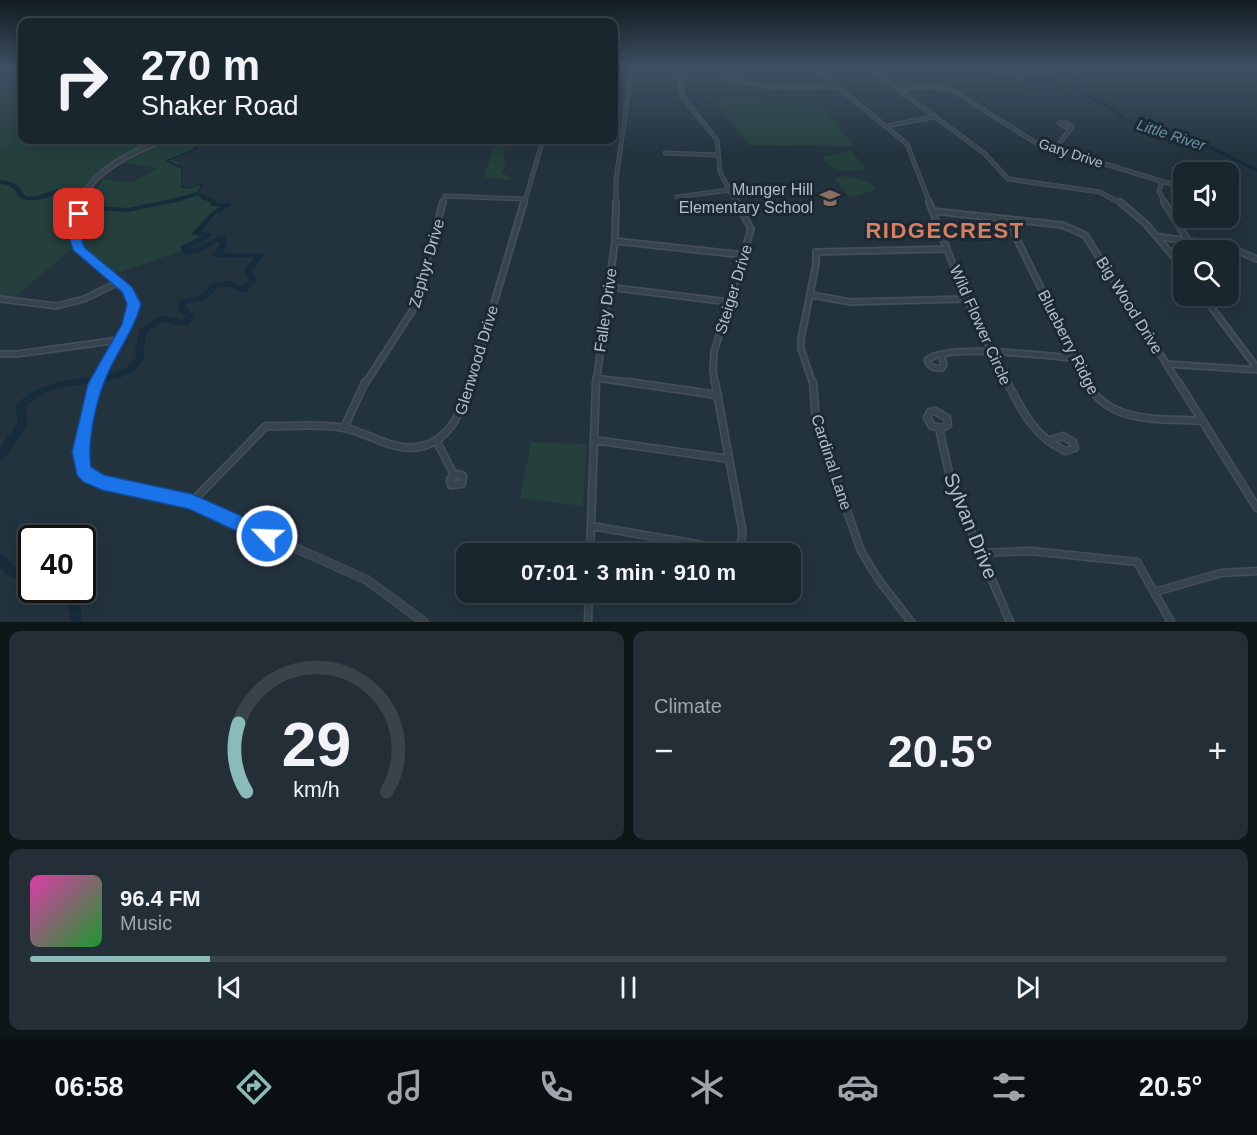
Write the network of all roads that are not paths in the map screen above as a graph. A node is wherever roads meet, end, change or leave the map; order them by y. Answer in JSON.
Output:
{"nodes":[{"id":1,"x":628,"y":96,"type":"edge"},
{"id":2,"x":682,"y":96,"type":"edge"},
{"id":3,"x":849,"y":96,"type":"edge"},
{"id":4,"x":907,"y":96,"type":"edge"},
{"id":5,"x":963,"y":96,"type":"edge"},
{"id":6,"x":934,"y":117,"type":"junction"},
{"id":7,"x":886,"y":126,"type":"junction"},
{"id":8,"x":1070,"y":129,"type":"dead end"},
{"id":9,"x":154,"y":144,"type":"edge"},
{"id":10,"x":542,"y":144,"type":"edge"},
{"id":11,"x":1055,"y":149,"type":"junction"},
{"id":12,"x":665,"y":153,"type":"dead end"},
{"id":13,"x":718,"y":155,"type":"junction"},
{"id":14,"x":1162,"y":182,"type":"junction"},
{"id":15,"x":1173,"y":185,"type":"edge"},
{"id":16,"x":730,"y":190,"type":"junction"},
{"id":17,"x":677,"y":196,"type":"dead end"},
{"id":18,"x":525,"y":199,"type":"junction"},
{"id":19,"x":933,"y":211,"type":"junction"},
{"id":20,"x":1007,"y":219,"type":"junction"},
{"id":21,"x":1160,"y":237,"type":"junction"},
{"id":22,"x":1177,"y":240,"type":"edge"},
{"id":23,"x":1188,"y":240,"type":"edge"},
{"id":24,"x":615,"y":241,"type":"junction"},
{"id":25,"x":947,"y":249,"type":"junction"},
{"id":26,"x":1239,"y":251,"type":"edge"},
{"id":27,"x":1173,"y":254,"type":"edge"},
{"id":28,"x":744,"y":255,"type":"junction"},
{"id":29,"x":1257,"y":260,"type":"edge"},
{"id":30,"x":119,"y":282,"type":"junction"},
{"id":31,"x":608,"y":287,"type":"junction"},
{"id":32,"x":811,"y":295,"type":"junction"},
{"id":33,"x":0,"y":299,"type":"edge"},
{"id":34,"x":966,"y":299,"type":"junction"},
{"id":35,"x":729,"y":302,"type":"junction"},
{"id":36,"x":1210,"y":306,"type":"edge"},
{"id":37,"x":119,"y":340,"type":"junction"},
{"id":38,"x":991,"y":351,"type":"junction"},
{"id":39,"x":0,"y":354,"type":"edge"},
{"id":40,"x":941,"y":355,"type":"dead end"},
{"id":41,"x":1076,"y":358,"type":"junction"},
{"id":42,"x":1167,"y":364,"type":"junction"},
{"id":43,"x":1257,"y":369,"type":"edge"},
{"id":44,"x":596,"y":378,"type":"junction"},
{"id":45,"x":718,"y":394,"type":"junction"},
{"id":46,"x":1203,"y":421,"type":"junction"},
{"id":47,"x":344,"y":428,"type":"junction"},
{"id":48,"x":939,"y":428,"type":"dead end"},
{"id":49,"x":594,"y":440,"type":"junction"},
{"id":50,"x":1048,"y":441,"type":"junction"},
{"id":51,"x":437,"y":442,"type":"junction"},
{"id":52,"x":729,"y":459,"type":"junction"},
{"id":53,"x":454,"y":475,"type":"dead end"},
{"id":54,"x":192,"y":502,"type":"junction"},
{"id":55,"x":1257,"y":508,"type":"edge"},
{"id":56,"x":591,"y":526,"type":"junction"},
{"id":57,"x":590,"y":543,"type":"edge"},
{"id":58,"x":981,"y":553,"type":"junction"},
{"id":59,"x":1257,"y":571,"type":"edge"},
{"id":60,"x":1155,"y":592,"type":"junction"},
{"id":61,"x":589,"y":603,"type":"edge"},
{"id":62,"x":424,"y":622,"type":"edge"},
{"id":63,"x":588,"y":622,"type":"edge"},
{"id":64,"x":911,"y":622,"type":"edge"},
{"id":65,"x":1010,"y":622,"type":"edge"},
{"id":66,"x":1171,"y":622,"type":"edge"}],
"edges":[{"from":1,"to":24,"type":"street","name":"Falley Drive"},
{"from":2,"to":13,"type":"street","name":"Steiger Drive"},
{"from":3,"to":7,"type":"street","name":"Wild Flower Circle"},
{"from":4,"to":6,"type":"street"},
{"from":5,"to":11,"type":"street","name":"Gary Drive"},
{"from":6,"to":7,"type":"street"},
{"from":6,"to":21,"type":"street"},
{"from":7,"to":19,"type":"street","name":"Wild Flower Circle"},
{"from":8,"to":11,"type":"street"},
{"from":9,"to":30,"type":"street"},
{"from":10,"to":18,"type":"street","name":"Glenwood Drive"},
{"from":11,"to":14,"type":"street","name":"Gary Drive"},
{"from":12,"to":13,"type":"street"},
{"from":13,"to":16,"type":"street","name":"Steiger Drive"},
{"from":14,"to":15,"type":"street","name":"Gary Drive"},
{"from":14,"to":23,"type":"street"},
{"from":16,"to":17,"type":"street"},
{"from":16,"to":28,"type":"street","name":"Steiger Drive"},
{"from":18,"to":47,"type":"street","name":"Zephyr Drive"},
{"from":18,"to":51,"type":"street","name":"Glenwood Drive"},
{"from":19,"to":20,"type":"street","name":"Big Wood Drive"},
{"from":19,"to":25,"type":"street","name":"Wild Flower Circle"},
{"from":20,"to":41,"type":"street","name":"Blueberry Ridge"},
{"from":20,"to":42,"type":"street","name":"Big Wood Drive"},
{"from":21,"to":22,"type":"street"},
{"from":21,"to":27,"type":"street"},
{"from":24,"to":28,"type":"street"},
{"from":24,"to":31,"type":"street","name":"Falley Drive"},
{"from":25,"to":32,"type":"street","name":"Cardinal Lane"},
{"from":25,"to":34,"type":"street","name":"Wild Flower Circle"},
{"from":26,"to":29,"type":"street"},
{"from":28,"to":35,"type":"street","name":"Steiger Drive"},
{"from":30,"to":33,"type":"street"},
{"from":30,"to":37,"type":"street"},
{"from":31,"to":35,"type":"street"},
{"from":31,"to":44,"type":"street","name":"Falley Drive"},
{"from":32,"to":34,"type":"street"},
{"from":32,"to":64,"type":"street","name":"Cardinal Lane"},
{"from":34,"to":38,"type":"street","name":"Wild Flower Circle"},
{"from":35,"to":45,"type":"street","name":"Steiger Drive"},
{"from":36,"to":43,"type":"street"},
{"from":37,"to":39,"type":"street"},
{"from":37,"to":54,"type":"street"},
{"from":38,"to":40,"type":"street"},
{"from":38,"to":41,"type":"street"},
{"from":38,"to":50,"type":"street","name":"Wild Flower Circle"},
{"from":41,"to":46,"type":"street","name":"Blueberry Ridge"},
{"from":42,"to":43,"type":"street"},
{"from":42,"to":46,"type":"street","name":"Big Wood Drive"},
{"from":44,"to":45,"type":"street"},
{"from":44,"to":49,"type":"street","name":"Falley Drive"},
{"from":45,"to":52,"type":"street","name":"Steiger Drive"},
{"from":46,"to":55,"type":"street","name":"Big Wood Drive"},
{"from":47,"to":51,"type":"street"},
{"from":47,"to":54,"type":"street"},
{"from":48,"to":58,"type":"street","name":"Sylvan Drive"},
{"from":49,"to":52,"type":"street"},
{"from":49,"to":56,"type":"street","name":"Falley Drive"},
{"from":50,"to":50,"type":"street"},
{"from":51,"to":53,"type":"street"},
{"from":52,"to":56,"type":"street","name":"Steiger Drive"},
{"from":54,"to":62,"type":"street"},
{"from":56,"to":57,"type":"street","name":"Falley Drive"},
{"from":58,"to":60,"type":"street"},
{"from":58,"to":65,"type":"street","name":"Sylvan Drive"},
{"from":59,"to":60,"type":"street"},
{"from":60,"to":66,"type":"street"},
{"from":61,"to":63,"type":"street"}]}
